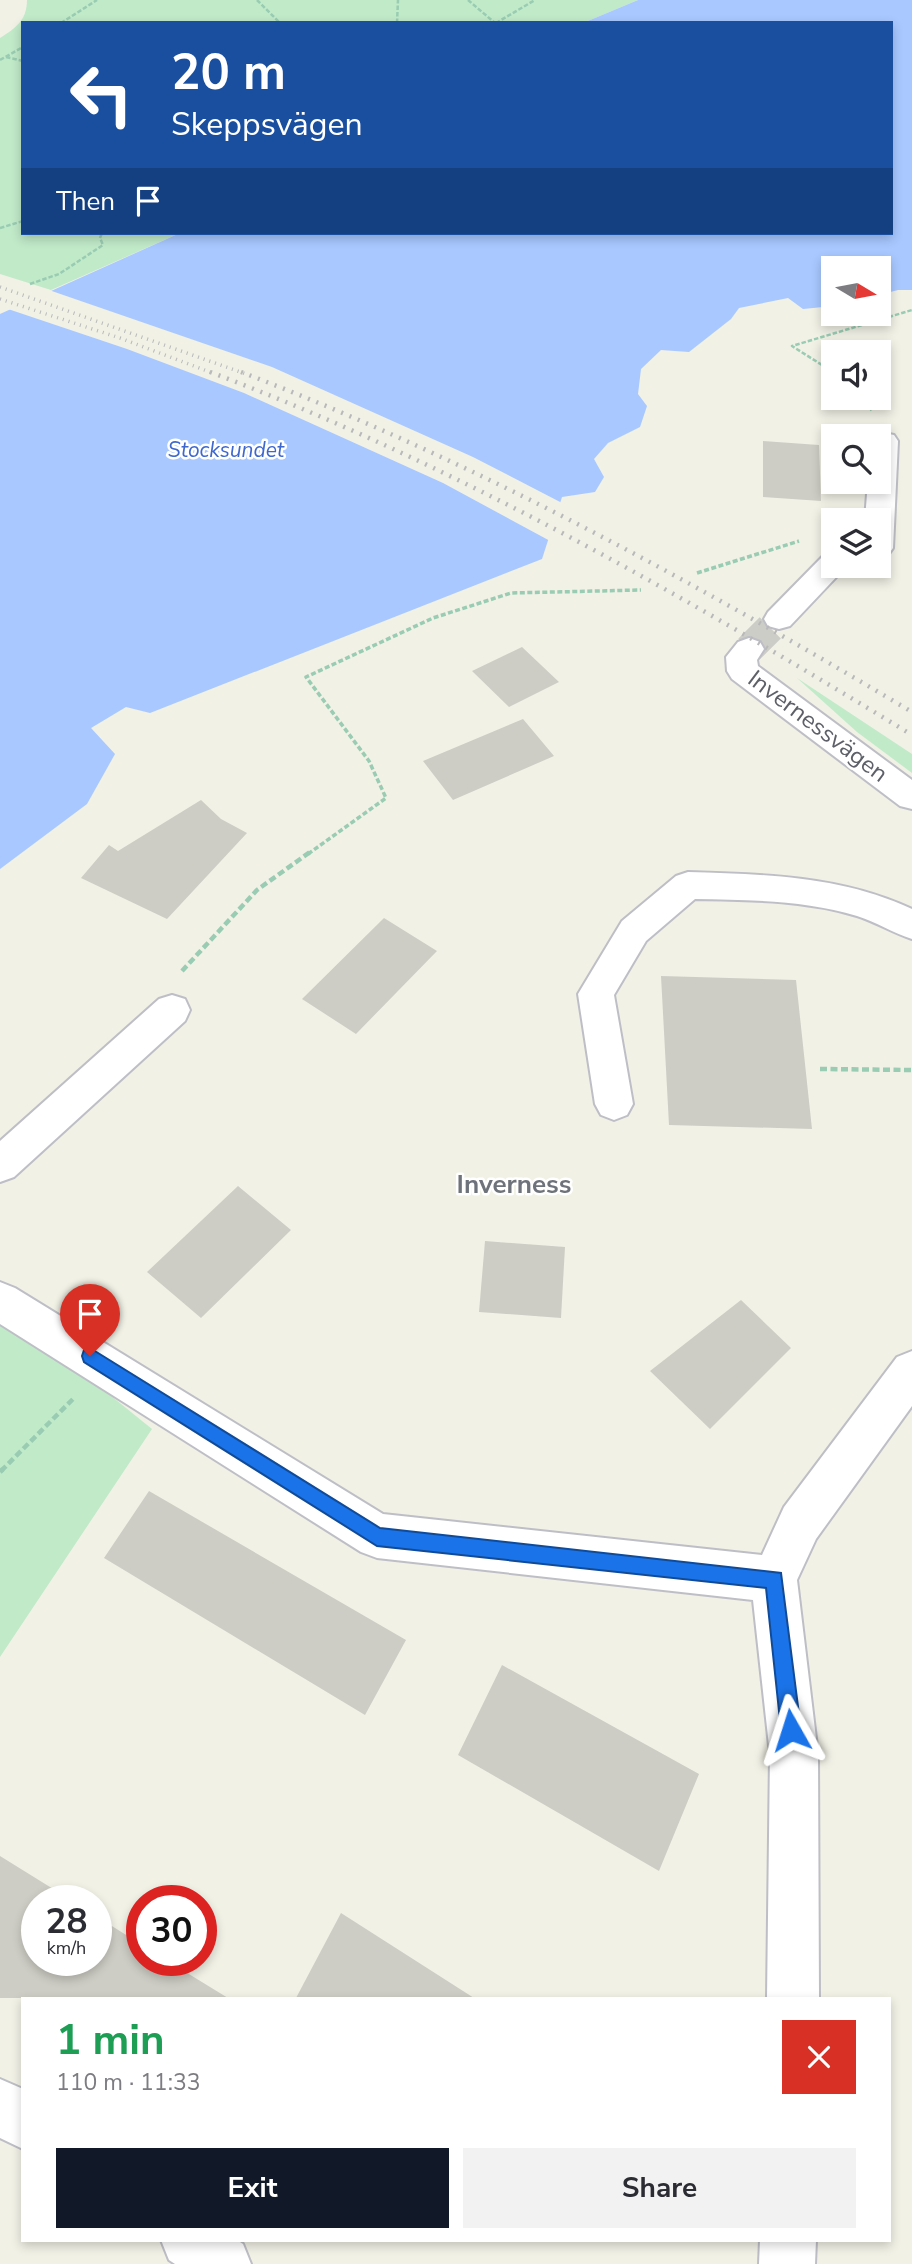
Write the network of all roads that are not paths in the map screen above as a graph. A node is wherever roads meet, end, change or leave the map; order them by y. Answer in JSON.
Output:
{"nodes":[{"id":1,"x":821,"y":575,"type":"edge"},
{"id":2,"x":779,"y":619,"type":"tunnel mouth"},
{"id":3,"x":749,"y":649,"type":"dead end"},
{"id":4,"x":912,"y":797,"type":"edge"},
{"id":5,"x":912,"y":925,"type":"edge"},
{"id":6,"x":172,"y":1010,"type":"road end"},
{"id":7,"x":614,"y":1104,"type":"dead end"},
{"id":8,"x":0,"y":1165,"type":"edge"},
{"id":9,"x":0,"y":1301,"type":"edge"},
{"id":10,"x":912,"y":1371,"type":"edge"},
{"id":11,"x":774,"y":1580,"type":"junction"},
{"id":12,"x":793,"y":1997,"type":"edge"},
{"id":13,"x":0,"y":2106,"type":"edge"},
{"id":14,"x":21,"y":2121,"type":"edge"},
{"id":15,"x":192,"y":2242,"type":"edge"},
{"id":16,"x":788,"y":2242,"type":"edge"},
{"id":17,"x":223,"y":2264,"type":"edge"},
{"id":18,"x":786,"y":2264,"type":"edge"}],
"edges":[{"from":1,"to":2,"type":"street"},
{"from":3,"to":4,"type":"street","name":"Invernessvägen"},
{"from":5,"to":7,"type":"street"},
{"from":6,"to":8,"type":"street"},
{"from":9,"to":11,"type":"street"},
{"from":10,"to":11,"type":"street"},
{"from":11,"to":12,"type":"street"},
{"from":13,"to":14,"type":"street"},
{"from":15,"to":17,"type":"street"},
{"from":16,"to":18,"type":"street"}]}
